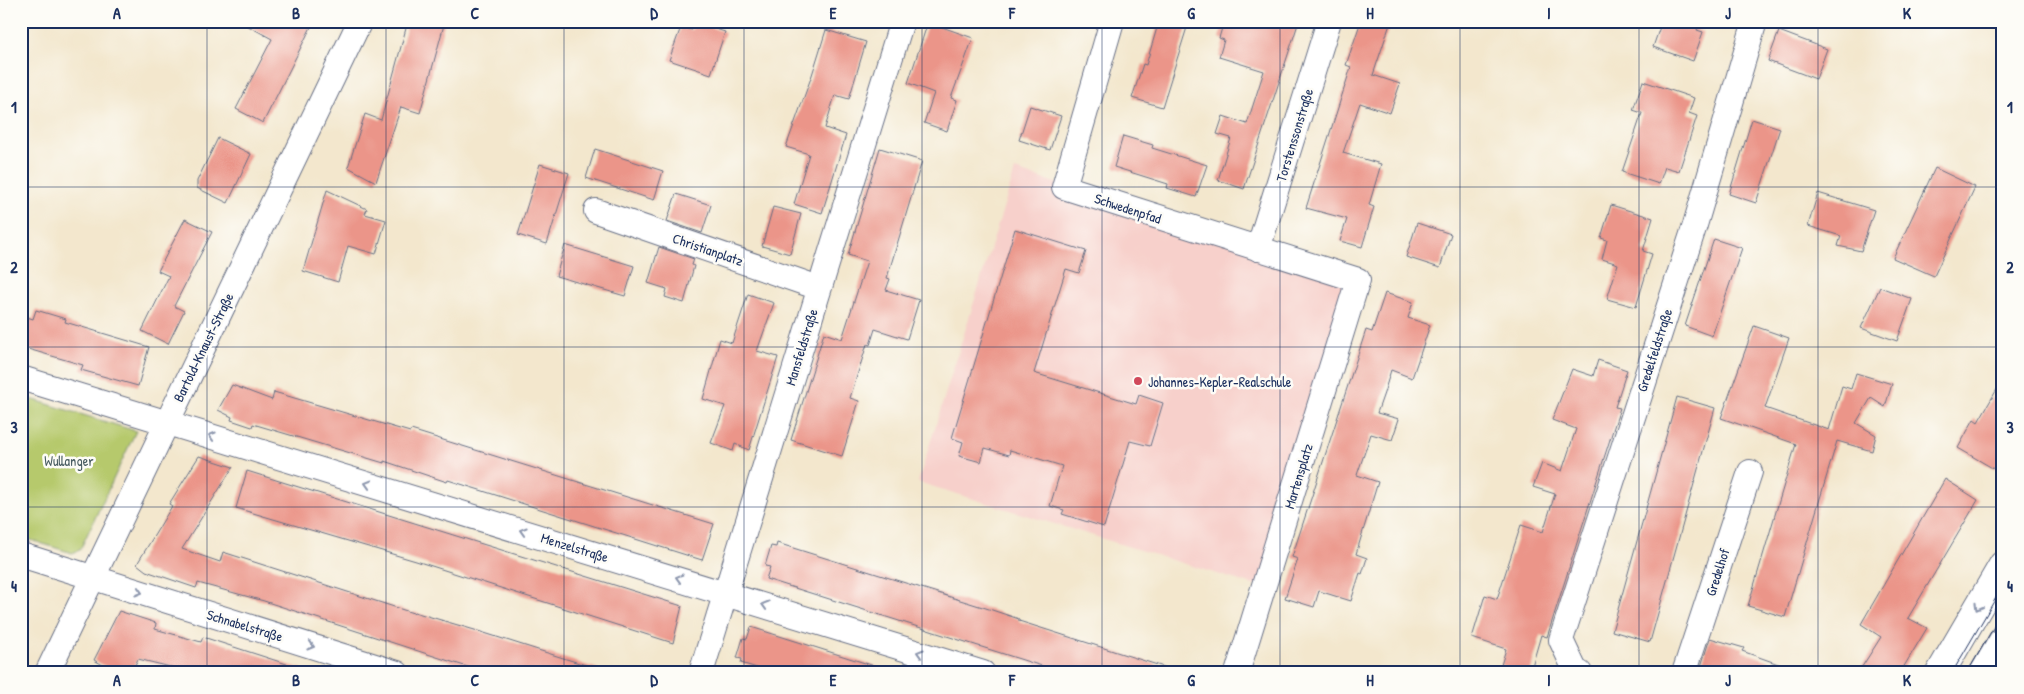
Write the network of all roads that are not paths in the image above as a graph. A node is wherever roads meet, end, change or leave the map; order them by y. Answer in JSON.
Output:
{"nodes":[{"id":1,"x":360,"y":21,"type":"edge"},
{"id":2,"x":902,"y":21,"type":"edge"},
{"id":3,"x":1112,"y":21,"type":"edge"},
{"id":4,"x":1330,"y":21,"type":"edge"},
{"id":5,"x":1755,"y":21,"type":"edge"},
{"id":6,"x":596,"y":211,"type":"dead end"},
{"id":7,"x":1258,"y":249,"type":"junction"},
{"id":8,"x":1358,"y":280,"type":"joint"},
{"id":9,"x":819,"y":288,"type":"junction"},
{"id":10,"x":21,"y":378,"type":"edge"},
{"id":11,"x":167,"y":422,"type":"junction"},
{"id":12,"x":1750,"y":472,"type":"dead end"},
{"id":13,"x":21,"y":555,"type":"edge"},
{"id":14,"x":2003,"y":565,"type":"edge"},
{"id":15,"x":93,"y":577,"type":"junction"},
{"id":16,"x":725,"y":592,"type":"junction"},
{"id":17,"x":2003,"y":641,"type":"edge"},
{"id":18,"x":46,"y":673,"type":"edge"},
{"id":19,"x":397,"y":673,"type":"edge"},
{"id":20,"x":701,"y":673,"type":"edge"},
{"id":21,"x":983,"y":673,"type":"edge"},
{"id":22,"x":1237,"y":673,"type":"edge"},
{"id":23,"x":1580,"y":673,"type":"edge"},
{"id":24,"x":1684,"y":673,"type":"edge"},
{"id":25,"x":1940,"y":673,"type":"edge"},
{"id":26,"x":1984,"y":673,"type":"edge"}],
"edges":[{"from":1,"to":11,"type":"street","name":"Bartold-Knaust-Straße"},
{"from":2,"to":9,"type":"street","name":"Mansfeldstraße"},
{"from":3,"to":7,"type":"street","name":"Schwedenpfad"},
{"from":4,"to":7,"type":"street","name":"Torstenssonstraße"},
{"from":5,"to":23,"type":"street","name":"Gredelfeldstraße"},
{"from":6,"to":9,"type":"street","name":"Christianplatz"},
{"from":7,"to":8,"type":"street","name":"Schwedenpfad"},
{"from":8,"to":22,"type":"street","name":"Martensplatz"},
{"from":9,"to":16,"type":"street","name":"Mansfeldstraße"},
{"from":10,"to":11,"type":"street"},
{"from":11,"to":15,"type":"street","name":"Bartold-Knaust-Straße"},
{"from":16,"to":11,"type":"street","name":"Menzelstraße","one_way":true},
{"from":12,"to":24,"type":"street","name":"Gredelhof"},
{"from":13,"to":15,"type":"street"},
{"from":14,"to":25,"type":"street","one_way":true},
{"from":15,"to":18,"type":"street","name":"Bartold-Knaust-Straße"},
{"from":15,"to":19,"type":"street","name":"Schnabelstraße","one_way":true},
{"from":16,"to":20,"type":"street","name":"Mansfeldstraße"},
{"from":21,"to":16,"type":"street","name":"Menzelstraße","one_way":true},
{"from":17,"to":26,"type":"street"}]}
